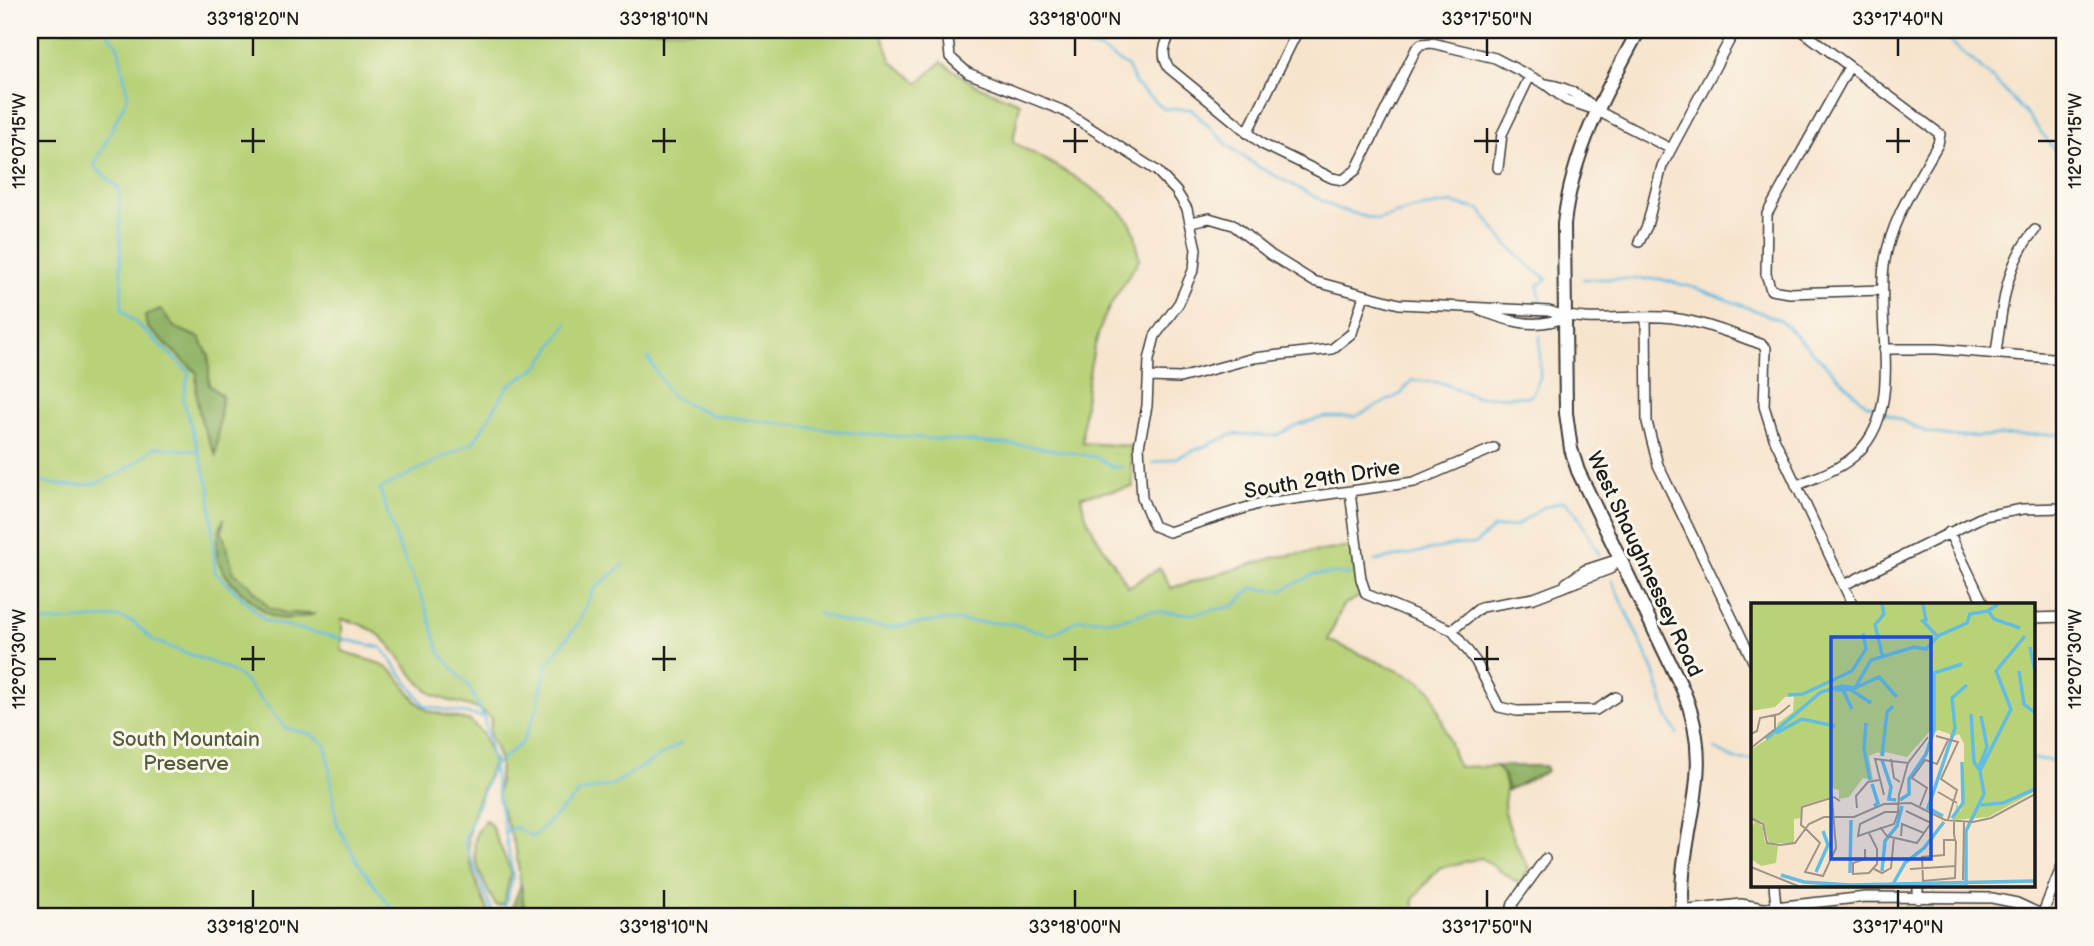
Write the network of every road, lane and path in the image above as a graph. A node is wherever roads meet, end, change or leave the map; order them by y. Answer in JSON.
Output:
{"nodes":[{"id":1,"x":947,"y":30,"type":"edge"},
{"id":2,"x":1172,"y":30,"type":"edge"},
{"id":3,"x":1298,"y":30,"type":"edge"},
{"id":4,"x":1639,"y":30,"type":"edge"},
{"id":5,"x":1735,"y":30,"type":"edge"},
{"id":6,"x":1801,"y":30,"type":"edge"},
{"id":7,"x":1849,"y":67,"type":"junction"},
{"id":8,"x":1530,"y":76,"type":"junction"},
{"id":9,"x":1596,"y":110,"type":"junction"},
{"id":10,"x":1247,"y":133,"type":"junction"},
{"id":11,"x":1671,"y":149,"type":"junction"},
{"id":12,"x":1498,"y":168,"type":"dead end"},
{"id":13,"x":1192,"y":222,"type":"junction"},
{"id":14,"x":2035,"y":230,"type":"dead end"},
{"id":15,"x":1639,"y":242,"type":"dead end"},
{"id":16,"x":1882,"y":290,"type":"junction"},
{"id":17,"x":1364,"y":295,"type":"junction"},
{"id":18,"x":1475,"y":308,"type":"junction"},
{"id":19,"x":1523,"y":311,"type":"junction"},
{"id":20,"x":1565,"y":317,"type":"junction"},
{"id":21,"x":1646,"y":317,"type":"junction"},
{"id":22,"x":1522,"y":323,"type":"junction"},
{"id":23,"x":1884,"y":349,"type":"junction"},
{"id":24,"x":1996,"y":353,"type":"junction"},
{"id":25,"x":2064,"y":359,"type":"edge"},
{"id":26,"x":1149,"y":377,"type":"junction"},
{"id":27,"x":1494,"y":448,"type":"dead end"},
{"id":28,"x":1796,"y":486,"type":"junction"},
{"id":29,"x":1350,"y":492,"type":"junction"},
{"id":30,"x":2064,"y":508,"type":"edge"},
{"id":31,"x":1949,"y":532,"type":"junction"},
{"id":32,"x":1620,"y":558,"type":"junction"},
{"id":33,"x":1844,"y":585,"type":"junction"},
{"id":34,"x":1852,"y":603,"type":"edge"},
{"id":35,"x":1983,"y":603,"type":"edge"},
{"id":36,"x":2064,"y":617,"type":"edge"},
{"id":37,"x":2035,"y":618,"type":"edge"},
{"id":38,"x":1452,"y":629,"type":"junction"},
{"id":39,"x":1751,"y":657,"type":"edge"},
{"id":40,"x":1616,"y":697,"type":"dead end"},
{"id":41,"x":1545,"y":859,"type":"dead end"},
{"id":42,"x":2064,"y":861,"type":"edge"},
{"id":43,"x":1774,"y":886,"type":"edge"},
{"id":44,"x":1918,"y":886,"type":"edge"},
{"id":45,"x":1918,"y":899,"type":"junction"},
{"id":46,"x":1776,"y":906,"type":"junction"},
{"id":47,"x":1721,"y":911,"type":"edge"},
{"id":48,"x":1766,"y":912,"type":"edge"},
{"id":49,"x":1683,"y":914,"type":"edge"},
{"id":50,"x":1510,"y":916,"type":"edge"},
{"id":51,"x":1639,"y":916,"type":"edge"},
{"id":52,"x":1743,"y":916,"type":"edge"},
{"id":53,"x":2044,"y":916,"type":"edge"}],
"edges":[{"from":1,"to":13,"type":"street"},
{"from":2,"to":10,"type":"street"},
{"from":3,"to":10,"type":"street"},
{"from":4,"to":9,"type":"street","name":"West Shaughnessey Road"},
{"from":5,"to":11,"type":"street"},
{"from":6,"to":7,"type":"street"},
{"from":7,"to":16,"type":"street"},
{"from":7,"to":16,"type":"street"},
{"from":8,"to":9,"type":"street"},
{"from":8,"to":10,"type":"street"},
{"from":8,"to":12,"type":"street"},
{"from":9,"to":11,"type":"street"},
{"from":9,"to":20,"type":"street","name":"West Shaughnessey Road"},
{"from":11,"to":15,"type":"street"},
{"from":13,"to":17,"type":"street"},
{"from":13,"to":26,"type":"street"},
{"from":14,"to":24,"type":"street"},
{"from":16,"to":23,"type":"street"},
{"from":17,"to":18,"type":"street"},
{"from":17,"to":26,"type":"street"},
{"from":18,"to":19,"type":"street"},
{"from":18,"to":22,"type":"street"},
{"from":19,"to":20,"type":"street"},
{"from":19,"to":22,"type":"street"},
{"from":20,"to":21,"type":"street"},
{"from":20,"to":22,"type":"street"},
{"from":20,"to":32,"type":"street","name":"West Shaughnessey Road"},
{"from":21,"to":28,"type":"street"},
{"from":21,"to":39,"type":"street"},
{"from":23,"to":24,"type":"street"},
{"from":23,"to":28,"type":"street"},
{"from":24,"to":25,"type":"street"},
{"from":26,"to":29,"type":"street","name":"South 29th Drive"},
{"from":27,"to":29,"type":"street","name":"South 29th Drive"},
{"from":28,"to":33,"type":"street"},
{"from":29,"to":38,"type":"street"},
{"from":30,"to":31,"type":"street"},
{"from":31,"to":33,"type":"street"},
{"from":31,"to":35,"type":"street"},
{"from":32,"to":38,"type":"street"},
{"from":32,"to":49,"type":"street","name":"West Shaughnessey Road"},
{"from":33,"to":34,"type":"street"},
{"from":36,"to":37,"type":"street"},
{"from":38,"to":40,"type":"street"},
{"from":41,"to":50,"type":"street"},
{"from":42,"to":53,"type":"street"},
{"from":43,"to":46,"type":"street"},
{"from":44,"to":45,"type":"street"},
{"from":45,"to":46,"type":"street"},
{"from":45,"to":53,"type":"street"},
{"from":46,"to":48,"type":"street"},
{"from":47,"to":48,"type":"street"},
{"from":47,"to":49,"type":"street"},
{"from":48,"to":52,"type":"street"},
{"from":49,"to":51,"type":"street"}]}
